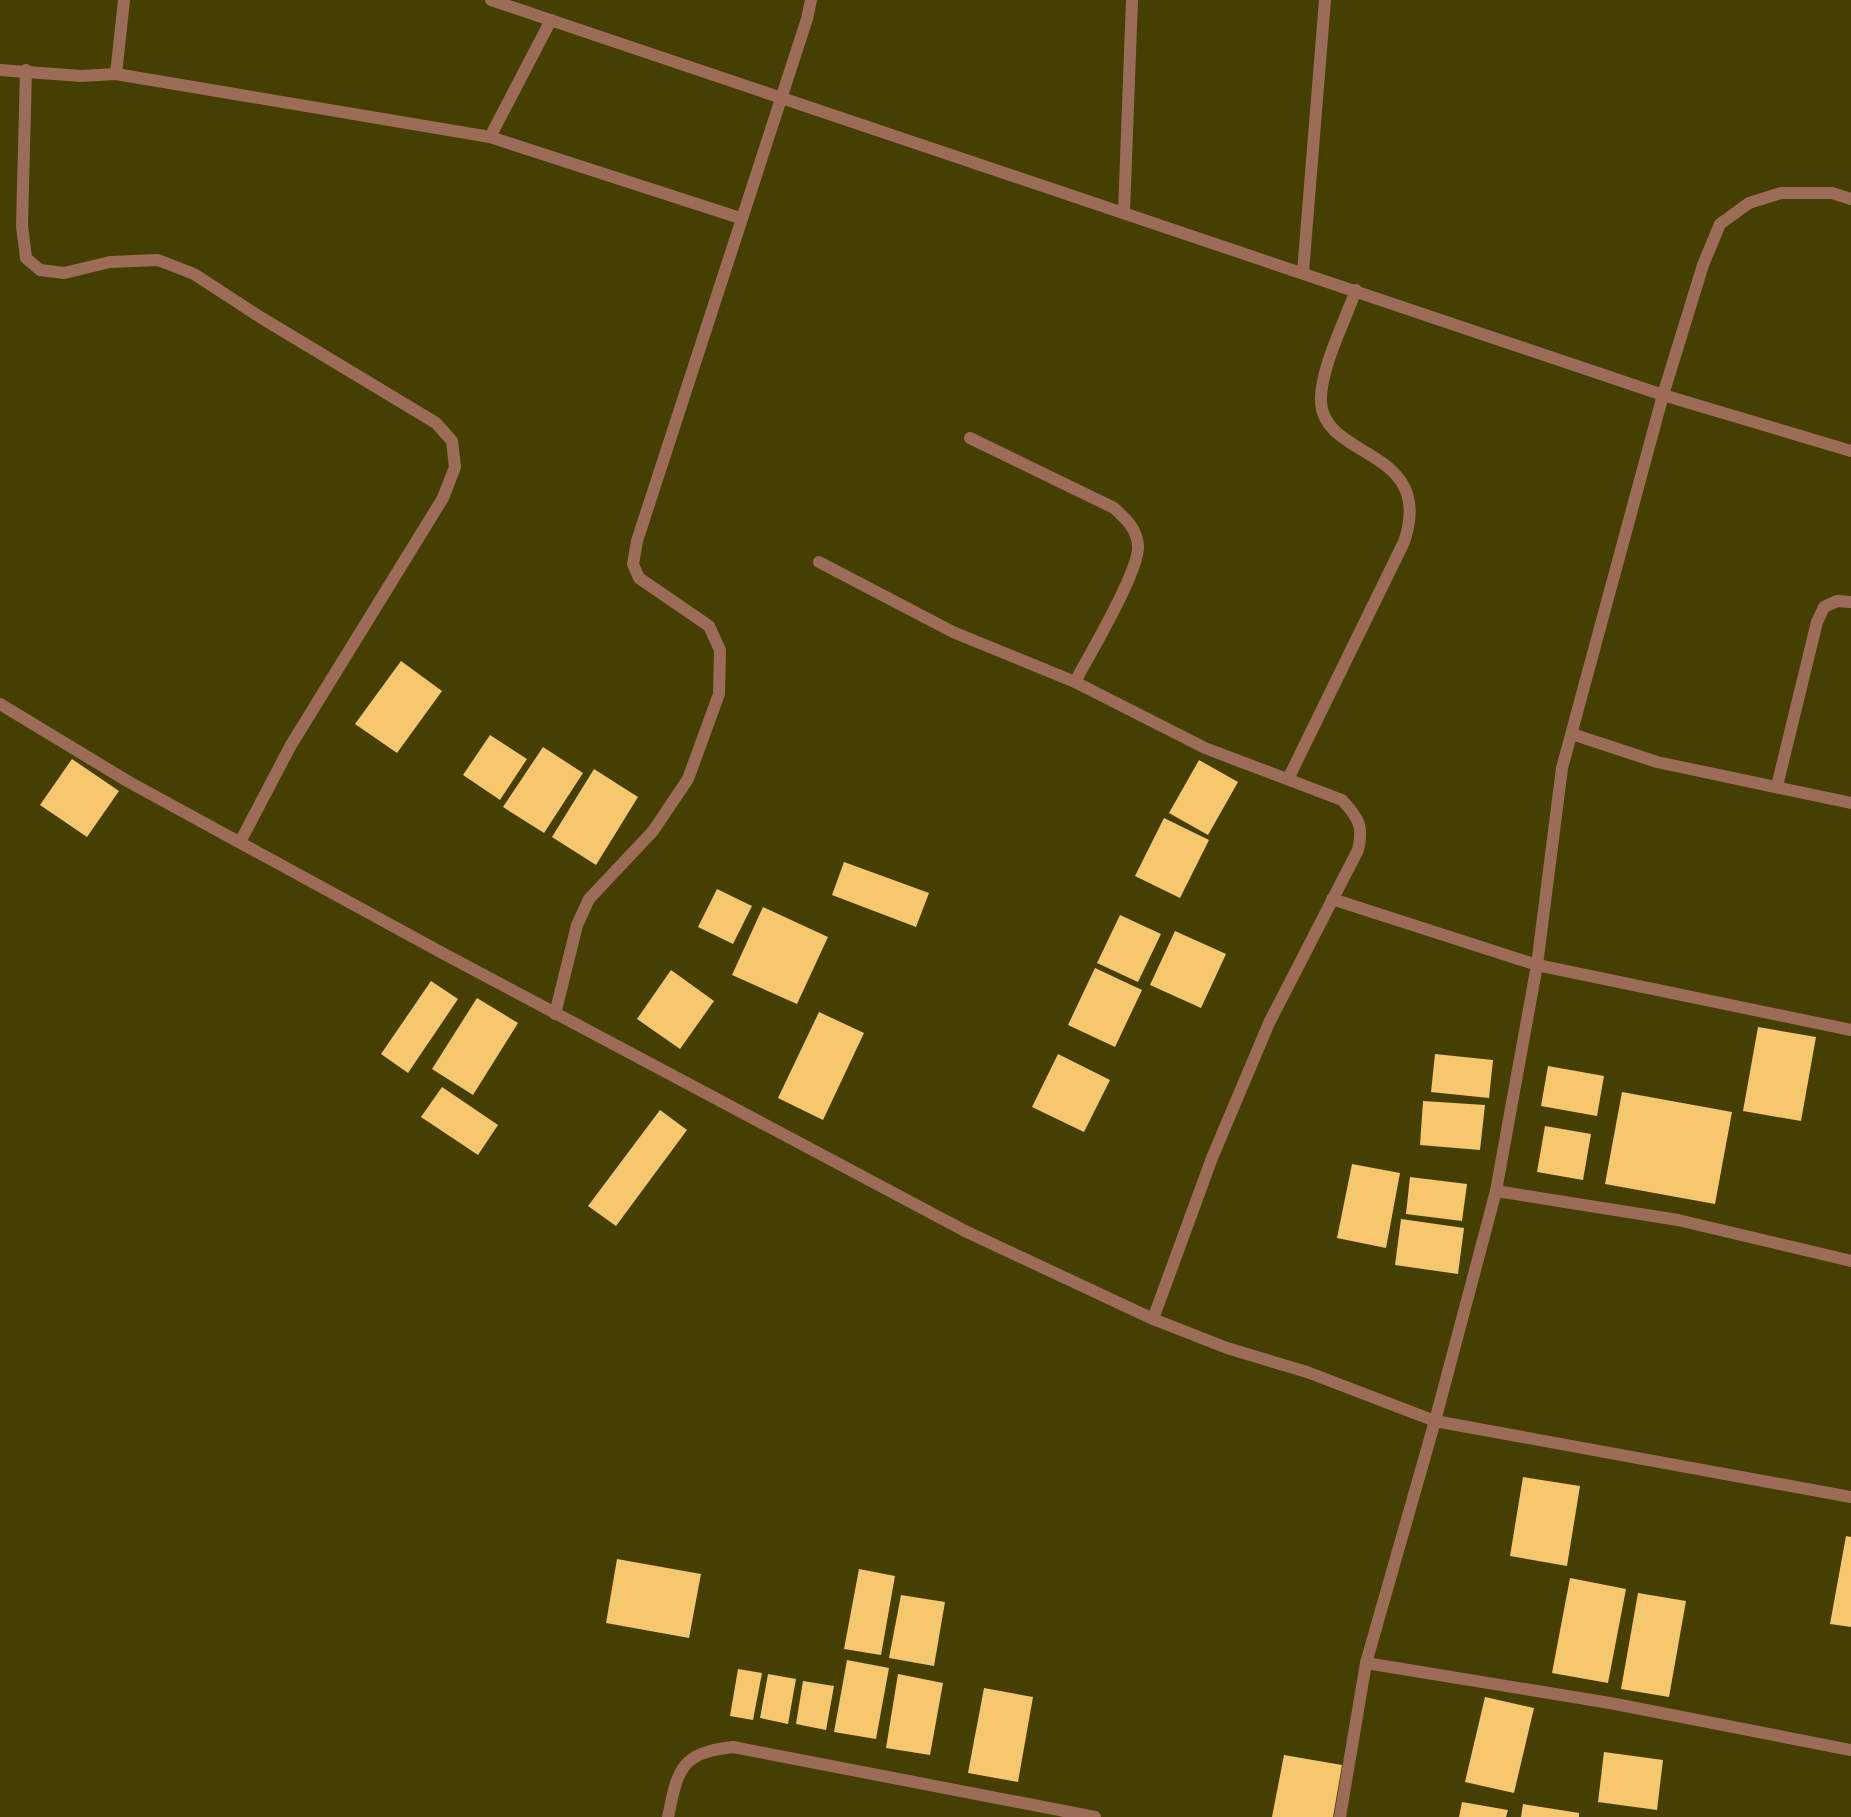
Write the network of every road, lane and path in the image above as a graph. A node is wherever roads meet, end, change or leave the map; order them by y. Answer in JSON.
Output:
{"nodes":[{"id":1,"x":124,"y":0,"type":"edge"},
{"id":2,"x":491,"y":0,"type":"edge"},
{"id":3,"x":811,"y":0,"type":"edge"},
{"id":4,"x":1132,"y":0,"type":"edge"},
{"id":5,"x":1325,"y":0,"type":"edge"},
{"id":6,"x":551,"y":20,"type":"junction"},
{"id":7,"x":0,"y":70,"type":"edge"},
{"id":8,"x":26,"y":70,"type":"junction"},
{"id":9,"x":116,"y":74,"type":"junction"},
{"id":10,"x":782,"y":98,"type":"junction"},
{"id":11,"x":490,"y":137,"type":"junction"},
{"id":12,"x":1851,"y":199,"type":"edge"},
{"id":13,"x":1124,"y":212,"type":"junction"},
{"id":14,"x":740,"y":218,"type":"junction"},
{"id":15,"x":1303,"y":272,"type":"junction"},
{"id":16,"x":1356,"y":290,"type":"junction"},
{"id":17,"x":1663,"y":395,"type":"junction"},
{"id":18,"x":970,"y":438,"type":"dead end"},
{"id":19,"x":1851,"y":451,"type":"edge"},
{"id":20,"x":819,"y":562,"type":"dead end"},
{"id":21,"x":1851,"y":602,"type":"edge"},
{"id":22,"x":1075,"y":682,"type":"junction"},
{"id":23,"x":0,"y":704,"type":"edge"},
{"id":24,"x":1572,"y":734,"type":"junction"},
{"id":25,"x":1288,"y":779,"type":"junction"},
{"id":26,"x":1777,"y":786,"type":"junction"},
{"id":27,"x":1851,"y":803,"type":"edge"},
{"id":28,"x":240,"y":842,"type":"junction"},
{"id":29,"x":1332,"y":899,"type":"junction"},
{"id":30,"x":1537,"y":965,"type":"junction"},
{"id":31,"x":555,"y":1014,"type":"junction"},
{"id":32,"x":1851,"y":1030,"type":"edge"},
{"id":33,"x":1496,"y":1191,"type":"junction"},
{"id":34,"x":1851,"y":1261,"type":"edge"},
{"id":35,"x":1153,"y":1319,"type":"junction"},
{"id":36,"x":1435,"y":1421,"type":"junction"},
{"id":37,"x":1851,"y":1497,"type":"edge"},
{"id":38,"x":1366,"y":1663,"type":"junction"},
{"id":39,"x":1851,"y":1750,"type":"edge"},
{"id":40,"x":668,"y":1817,"type":"edge"},
{"id":41,"x":1095,"y":1817,"type":"edge"},
{"id":42,"x":1340,"y":1817,"type":"edge"}],
"edges":[{"from":1,"to":9,"type":"street"},
{"from":2,"to":6,"type":"street"},
{"from":3,"to":10,"type":"street"},
{"from":4,"to":13,"type":"street"},
{"from":5,"to":15,"type":"street"},
{"from":6,"to":10,"type":"street"},
{"from":6,"to":11,"type":"street"},
{"from":7,"to":8,"type":"street"},
{"from":8,"to":9,"type":"street"},
{"from":8,"to":28,"type":"street"},
{"from":9,"to":11,"type":"street"},
{"from":10,"to":13,"type":"street"},
{"from":10,"to":14,"type":"street"},
{"from":11,"to":14,"type":"street"},
{"from":12,"to":17,"type":"street"},
{"from":13,"to":15,"type":"street"},
{"from":14,"to":31,"type":"street"},
{"from":15,"to":16,"type":"street"},
{"from":16,"to":17,"type":"street"},
{"from":16,"to":25,"type":"street"},
{"from":17,"to":19,"type":"street"},
{"from":17,"to":24,"type":"street"},
{"from":18,"to":22,"type":"street"},
{"from":20,"to":22,"type":"street"},
{"from":21,"to":26,"type":"street"},
{"from":22,"to":25,"type":"street"},
{"from":23,"to":28,"type":"street"},
{"from":24,"to":26,"type":"street"},
{"from":24,"to":30,"type":"street"},
{"from":25,"to":29,"type":"street"},
{"from":26,"to":27,"type":"street"},
{"from":28,"to":31,"type":"street"},
{"from":29,"to":30,"type":"street"},
{"from":29,"to":35,"type":"street"},
{"from":30,"to":32,"type":"street"},
{"from":30,"to":33,"type":"street"},
{"from":31,"to":35,"type":"street"},
{"from":33,"to":34,"type":"street"},
{"from":33,"to":36,"type":"street"},
{"from":35,"to":36,"type":"street"},
{"from":36,"to":37,"type":"street"},
{"from":36,"to":38,"type":"street"},
{"from":38,"to":39,"type":"street"},
{"from":38,"to":42,"type":"street"},
{"from":40,"to":41,"type":"street"}]}
